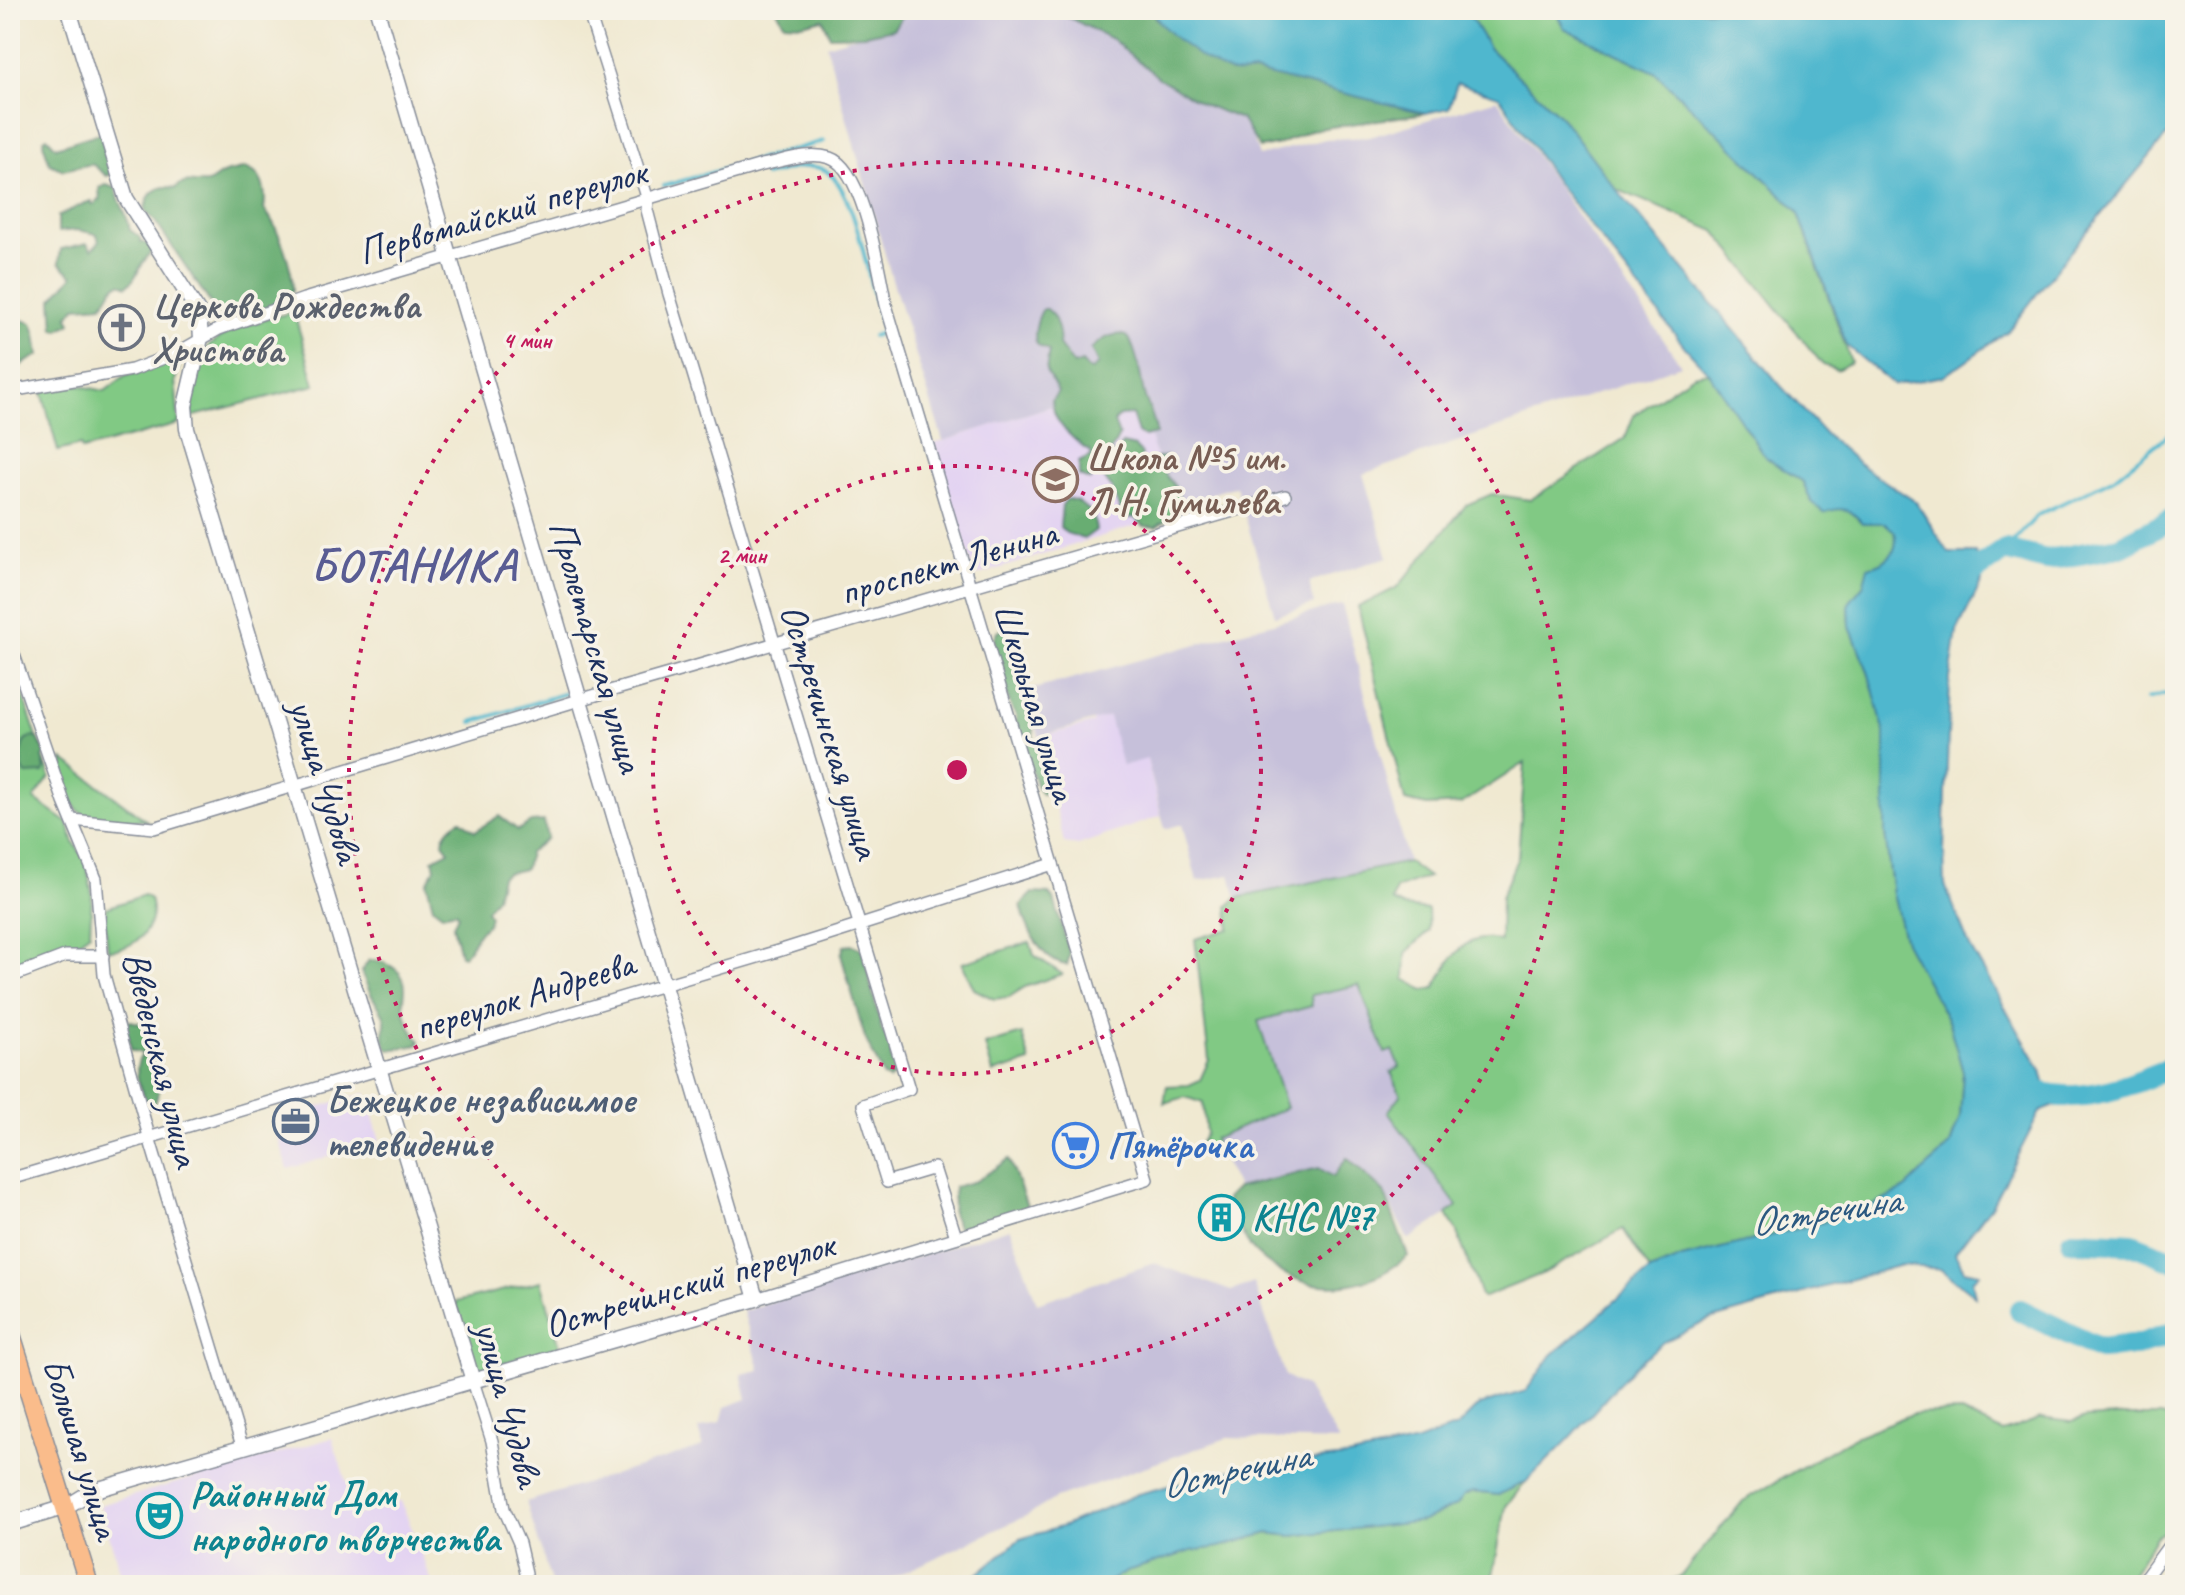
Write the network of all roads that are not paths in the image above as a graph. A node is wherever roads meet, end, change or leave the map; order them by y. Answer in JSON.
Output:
{"nodes":[{"id":1,"x":69,"y":10,"type":"edge"},
{"id":2,"x":377,"y":10,"type":"edge"},
{"id":3,"x":588,"y":10,"type":"edge"},
{"id":4,"x":831,"y":158,"type":"joint"},
{"id":5,"x":648,"y":200,"type":"junction"},
{"id":6,"x":449,"y":257,"type":"junction"},
{"id":7,"x":201,"y":338,"type":"junction"},
{"id":8,"x":10,"y":391,"type":"edge"},
{"id":9,"x":1285,"y":496,"type":"dead end"},
{"id":10,"x":970,"y":585,"type":"junction"},
{"id":11,"x":10,"y":643,"type":"edge"},
{"id":12,"x":775,"y":644,"type":"junction"},
{"id":13,"x":580,"y":700,"type":"junction"},
{"id":14,"x":295,"y":786,"type":"junction"},
{"id":15,"x":72,"y":820,"type":"junction"},
{"id":16,"x":1053,"y":864,"type":"junction"},
{"id":17,"x":860,"y":926,"type":"junction"},
{"id":18,"x":103,"y":956,"type":"junction"},
{"id":19,"x":10,"y":977,"type":"edge"},
{"id":20,"x":664,"y":985,"type":"junction"},
{"id":21,"x":379,"y":1070,"type":"junction"},
{"id":22,"x":149,"y":1137,"type":"junction"},
{"id":23,"x":10,"y":1179,"type":"edge"},
{"id":24,"x":1147,"y":1179,"type":"joint"},
{"id":25,"x":956,"y":1237,"type":"junction"},
{"id":26,"x":756,"y":1299,"type":"junction"},
{"id":27,"x":10,"y":1331,"type":"edge"},
{"id":28,"x":473,"y":1381,"type":"junction"},
{"id":29,"x":242,"y":1446,"type":"junction"},
{"id":30,"x":66,"y":1507,"type":"junction"},
{"id":31,"x":10,"y":1524,"type":"edge"},
{"id":32,"x":2175,"y":1537,"type":"edge"},
{"id":33,"x":89,"y":1585,"type":"edge"},
{"id":34,"x":525,"y":1585,"type":"edge"},
{"id":35,"x":2140,"y":1585,"type":"edge"}],
"edges":[{"from":1,"to":7,"type":"street","name":"улица Чудова"},
{"from":2,"to":6,"type":"street","name":"Пролетарская улица"},
{"from":3,"to":5,"type":"street","name":"Остречинская улица"},
{"from":4,"to":5,"type":"street","name":"Первомайский переулок"},
{"from":4,"to":10,"type":"street","name":"Школьная улица"},
{"from":5,"to":6,"type":"street","name":"Первомайский переулок"},
{"from":5,"to":12,"type":"street","name":"Остречинская улица"},
{"from":6,"to":7,"type":"street","name":"Первомайский переулок"},
{"from":6,"to":13,"type":"street","name":"Пролетарская улица"},
{"from":7,"to":8,"type":"street","name":"Первомайский переулок"},
{"from":7,"to":14,"type":"street","name":"улица Чудова"},
{"from":9,"to":10,"type":"street","name":"проспект Ленина"},
{"from":10,"to":12,"type":"street","name":"проспект Ленина"},
{"from":10,"to":16,"type":"street","name":"Школьная улица"},
{"from":11,"to":15,"type":"street","name":"Введенская улица"},
{"from":12,"to":13,"type":"street","name":"проспект Ленина"},
{"from":12,"to":17,"type":"street","name":"Остречинская улица"},
{"from":13,"to":14,"type":"street","name":"проспект Ленина"},
{"from":13,"to":20,"type":"street","name":"Пролетарская улица"},
{"from":14,"to":15,"type":"street","name":"проспект Ленина"},
{"from":14,"to":21,"type":"street","name":"улица Чудова"},
{"from":15,"to":18,"type":"street","name":"Введенская улица"},
{"from":16,"to":17,"type":"street","name":"переулок Андреева"},
{"from":16,"to":24,"type":"street","name":"Школьная улица"},
{"from":17,"to":20,"type":"street","name":"переулок Андреева"},
{"from":17,"to":25,"type":"street","name":"Остречинская улица"},
{"from":18,"to":19,"type":"street"},
{"from":18,"to":22,"type":"street","name":"Введенская улица"},
{"from":20,"to":21,"type":"street","name":"переулок Андреева"},
{"from":20,"to":26,"type":"street","name":"Пролетарская улица"},
{"from":21,"to":22,"type":"street","name":"переулок Андреева"},
{"from":21,"to":28,"type":"street","name":"улица Чудова"},
{"from":22,"to":23,"type":"street","name":"переулок Андреева"},
{"from":22,"to":29,"type":"street","name":"Введенская улица"},
{"from":24,"to":25,"type":"street","name":"Остречинский переулок"},
{"from":25,"to":26,"type":"street","name":"Остречинский переулок"},
{"from":26,"to":28,"type":"street","name":"Остречинский переулок"},
{"from":27,"to":30,"type":"main road","name":"Большая улица"},
{"from":28,"to":29,"type":"street","name":"Остречинский переулок"},
{"from":28,"to":34,"type":"street","name":"улица Чудова"},
{"from":29,"to":30,"type":"street","name":"Остречинский переулок"},
{"from":30,"to":31,"type":"street","name":"Остречинский переулок"},
{"from":30,"to":33,"type":"main road","name":"Большая улица"},
{"from":32,"to":35,"type":"street"}]}
